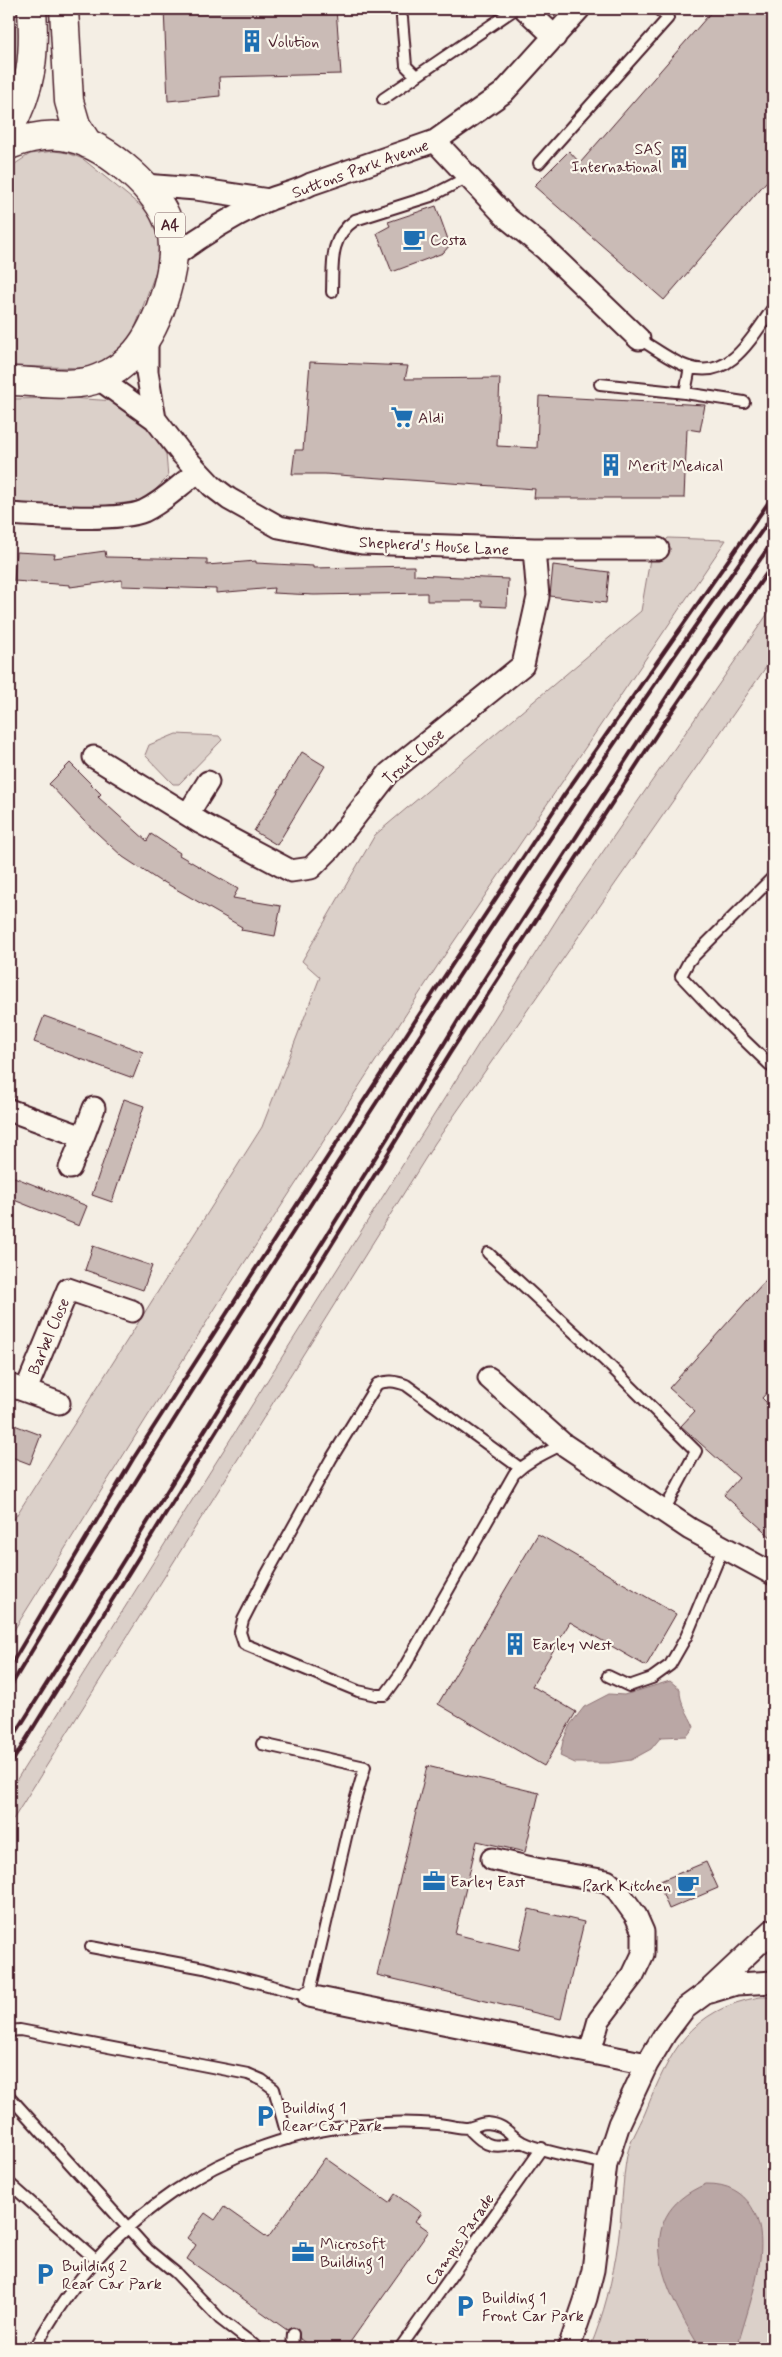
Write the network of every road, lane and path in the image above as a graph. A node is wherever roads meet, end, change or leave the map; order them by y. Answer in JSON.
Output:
{"nodes":[{"id":1,"x":32,"y":9,"type":"edge"},
{"id":2,"x":64,"y":9,"type":"edge"},
{"id":3,"x":515,"y":9,"type":"edge"},
{"id":4,"x":524,"y":9,"type":"edge"},
{"id":5,"x":580,"y":9,"type":"edge"},
{"id":6,"x":658,"y":9,"type":"edge"},
{"id":7,"x":402,"y":18,"type":"dead end"},
{"id":8,"x":556,"y":37,"type":"junction"},
{"id":9,"x":416,"y":76,"type":"junction"},
{"id":10,"x":383,"y":99,"type":"dead end"},
{"id":11,"x":9,"y":129,"type":"edge"},
{"id":12,"x":435,"y":140,"type":"junction"},
{"id":13,"x":88,"y":144,"type":"junction"},
{"id":14,"x":9,"y":146,"type":"edge"},
{"id":15,"x":539,"y":163,"type":"dead end"},
{"id":16,"x":468,"y":178,"type":"junction"},
{"id":17,"x":144,"y":185,"type":"junction"},
{"id":18,"x":269,"y":200,"type":"junction"},
{"id":19,"x":173,"y":257,"type":"junction"},
{"id":20,"x":332,"y":292,"type":"dead end"},
{"id":21,"x":773,"y":308,"type":"edge"},
{"id":22,"x":146,"y":337,"type":"junction"},
{"id":23,"x":639,"y":339,"type":"joint"},
{"id":24,"x":690,"y":367,"type":"junction"},
{"id":25,"x":99,"y":379,"type":"junction"},
{"id":26,"x":9,"y":381,"type":"edge"},
{"id":27,"x":600,"y":384,"type":"dead end"},
{"id":28,"x":685,"y":393,"type":"junction"},
{"id":29,"x":744,"y":402,"type":"dead end"},
{"id":30,"x":155,"y":419,"type":"junction"},
{"id":31,"x":198,"y":472,"type":"junction"},
{"id":32,"x":9,"y":514,"type":"edge"},
{"id":33,"x":534,"y":549,"type":"junction"},
{"id":34,"x":658,"y":549,"type":"dead end"},
{"id":35,"x":94,"y":757,"type":"dead end"},
{"id":36,"x":208,"y":782,"type":"dead end"},
{"id":37,"x":188,"y":814,"type":"junction"},
{"id":38,"x":773,"y":877,"type":"edge"},
{"id":39,"x":773,"y":1068,"type":"edge"},
{"id":40,"x":94,"y":1108,"type":"dead end"},
{"id":41,"x":9,"y":1110,"type":"edge"},
{"id":42,"x":82,"y":1137,"type":"junction"},
{"id":43,"x":70,"y":1168,"type":"dead end"},
{"id":44,"x":488,"y":1253,"type":"dead end"},
{"id":45,"x":132,"y":1311,"type":"dead end"},
{"id":46,"x":489,"y":1378,"type":"dead end"},
{"id":47,"x":17,"y":1387,"type":"edge"},
{"id":48,"x":59,"y":1403,"type":"dead end"},
{"id":49,"x":563,"y":1444,"type":"junction"},
{"id":50,"x":520,"y":1468,"type":"junction"},
{"id":51,"x":664,"y":1511,"type":"junction"},
{"id":52,"x":728,"y":1550,"type":"junction"},
{"id":53,"x":773,"y":1564,"type":"edge"},
{"id":54,"x":773,"y":1574,"type":"edge"},
{"id":55,"x":608,"y":1676,"type":"dead end"},
{"id":56,"x":262,"y":1744,"type":"dead end"},
{"id":57,"x":492,"y":1859,"type":"dead end"},
{"id":58,"x":773,"y":1930,"type":"edge"},
{"id":59,"x":91,"y":1947,"type":"dead end"},
{"id":60,"x":773,"y":1982,"type":"edge"},
{"id":61,"x":707,"y":1992,"type":"junction"},
{"id":62,"x":310,"y":1996,"type":"junction"},
{"id":63,"x":9,"y":2031,"type":"edge"},
{"id":64,"x":590,"y":2052,"type":"junction"},
{"id":65,"x":647,"y":2064,"type":"junction"},
{"id":66,"x":9,"y":2096,"type":"edge"},
{"id":67,"x":468,"y":2128,"type":"junction"},
{"id":68,"x":288,"y":2139,"type":"junction"},
{"id":69,"x":522,"y":2142,"type":"junction"},
{"id":70,"x":542,"y":2148,"type":"junction"},
{"id":71,"x":606,"y":2164,"type":"junction"},
{"id":72,"x":9,"y":2183,"type":"edge"},
{"id":73,"x":127,"y":2227,"type":"junction"},
{"id":74,"x":95,"y":2259,"type":"junction"},
{"id":75,"x":293,"y":2334,"type":"dead end"},
{"id":76,"x":254,"y":2345,"type":"dead end"},
{"id":77,"x":35,"y":2348,"type":"edge"},
{"id":78,"x":292,"y":2348,"type":"edge"},
{"id":79,"x":400,"y":2348,"type":"edge"},
{"id":80,"x":568,"y":2348,"type":"edge"}],
"edges":[{"from":1,"to":11,"type":"main road"},
{"from":2,"to":13,"type":"main road"},
{"from":3,"to":9,"type":"lane"},
{"from":4,"to":8,"type":"street"},
{"from":5,"to":8,"type":"street","name":"Suttons Park Avenue"},
{"from":6,"to":15,"type":"lane"},
{"from":7,"to":9,"type":"lane"},
{"from":8,"to":12,"type":"street","name":"Suttons Park Avenue"},
{"from":9,"to":10,"type":"lane"},
{"from":12,"to":16,"type":"street"},
{"from":12,"to":18,"type":"street","name":"Suttons Park Avenue"},
{"from":13,"to":14,"type":"main road","number":"A4"},
{"from":13,"to":17,"type":"main road","number":"A4"},
{"from":16,"to":20,"type":"lane"},
{"from":16,"to":23,"type":"street"},
{"from":17,"to":18,"type":"street","name":"Suttons Park Avenue"},
{"from":17,"to":19,"type":"main road","number":"A4"},
{"from":18,"to":19,"type":"street","name":"Suttons Park Avenue"},
{"from":19,"to":22,"type":"main road","number":"A4"},
{"from":21,"to":24,"type":"lane"},
{"from":22,"to":25,"type":"main road","number":"A4"},
{"from":22,"to":30,"type":"street","name":"Shepherd's House Lane"},
{"from":23,"to":24,"type":"lane"},
{"from":24,"to":28,"type":"lane"},
{"from":25,"to":26,"type":"main road","number":"A4"},
{"from":25,"to":30,"type":"street","name":"Shepherd's House Lane"},
{"from":27,"to":28,"type":"lane"},
{"from":28,"to":29,"type":"lane"},
{"from":30,"to":31,"type":"street","name":"Shepherd's House Lane"},
{"from":31,"to":32,"type":"street"},
{"from":31,"to":33,"type":"street","name":"Shepherd's House Lane"},
{"from":33,"to":34,"type":"street","name":"Shepherd's House Lane"},
{"from":33,"to":37,"type":"street","name":"Trout Close"},
{"from":35,"to":37,"type":"street","name":"Trout Close"},
{"from":36,"to":37,"type":"street"},
{"from":38,"to":39,"type":"lane"},
{"from":40,"to":42,"type":"street"},
{"from":41,"to":42,"type":"street"},
{"from":42,"to":43,"type":"street"},
{"from":44,"to":51,"type":"lane"},
{"from":45,"to":47,"type":"street","name":"Barbel Close"},
{"from":46,"to":49,"type":"street"},
{"from":47,"to":48,"type":"street","name":"Barbel Close"},
{"from":49,"to":50,"type":"lane"},
{"from":49,"to":51,"type":"street"},
{"from":50,"to":50,"type":"lane"},
{"from":51,"to":52,"type":"street"},
{"from":52,"to":53,"type":"street"},
{"from":52,"to":54,"type":"street"},
{"from":52,"to":55,"type":"lane"},
{"from":56,"to":62,"type":"lane"},
{"from":57,"to":64,"type":"street"},
{"from":58,"to":61,"type":"street"},
{"from":59,"to":62,"type":"lane"},
{"from":60,"to":61,"type":"street"},
{"from":61,"to":65,"type":"street"},
{"from":62,"to":64,"type":"street"},
{"from":63,"to":68,"type":"lane"},
{"from":64,"to":65,"type":"street"},
{"from":65,"to":71,"type":"street"},
{"from":66,"to":73,"type":"lane"},
{"from":67,"to":68,"type":"lane"},
{"from":67,"to":69,"type":"lane"},
{"from":67,"to":69,"type":"lane"},
{"from":68,"to":73,"type":"lane"},
{"from":69,"to":70,"type":"lane"},
{"from":70,"to":71,"type":"lane"},
{"from":70,"to":79,"type":"lane","name":"Campus Parade"},
{"from":71,"to":80,"type":"street"},
{"from":72,"to":74,"type":"lane"},
{"from":73,"to":74,"type":"lane"},
{"from":73,"to":76,"type":"lane"},
{"from":74,"to":77,"type":"lane"},
{"from":75,"to":78,"type":"lane"}]}
